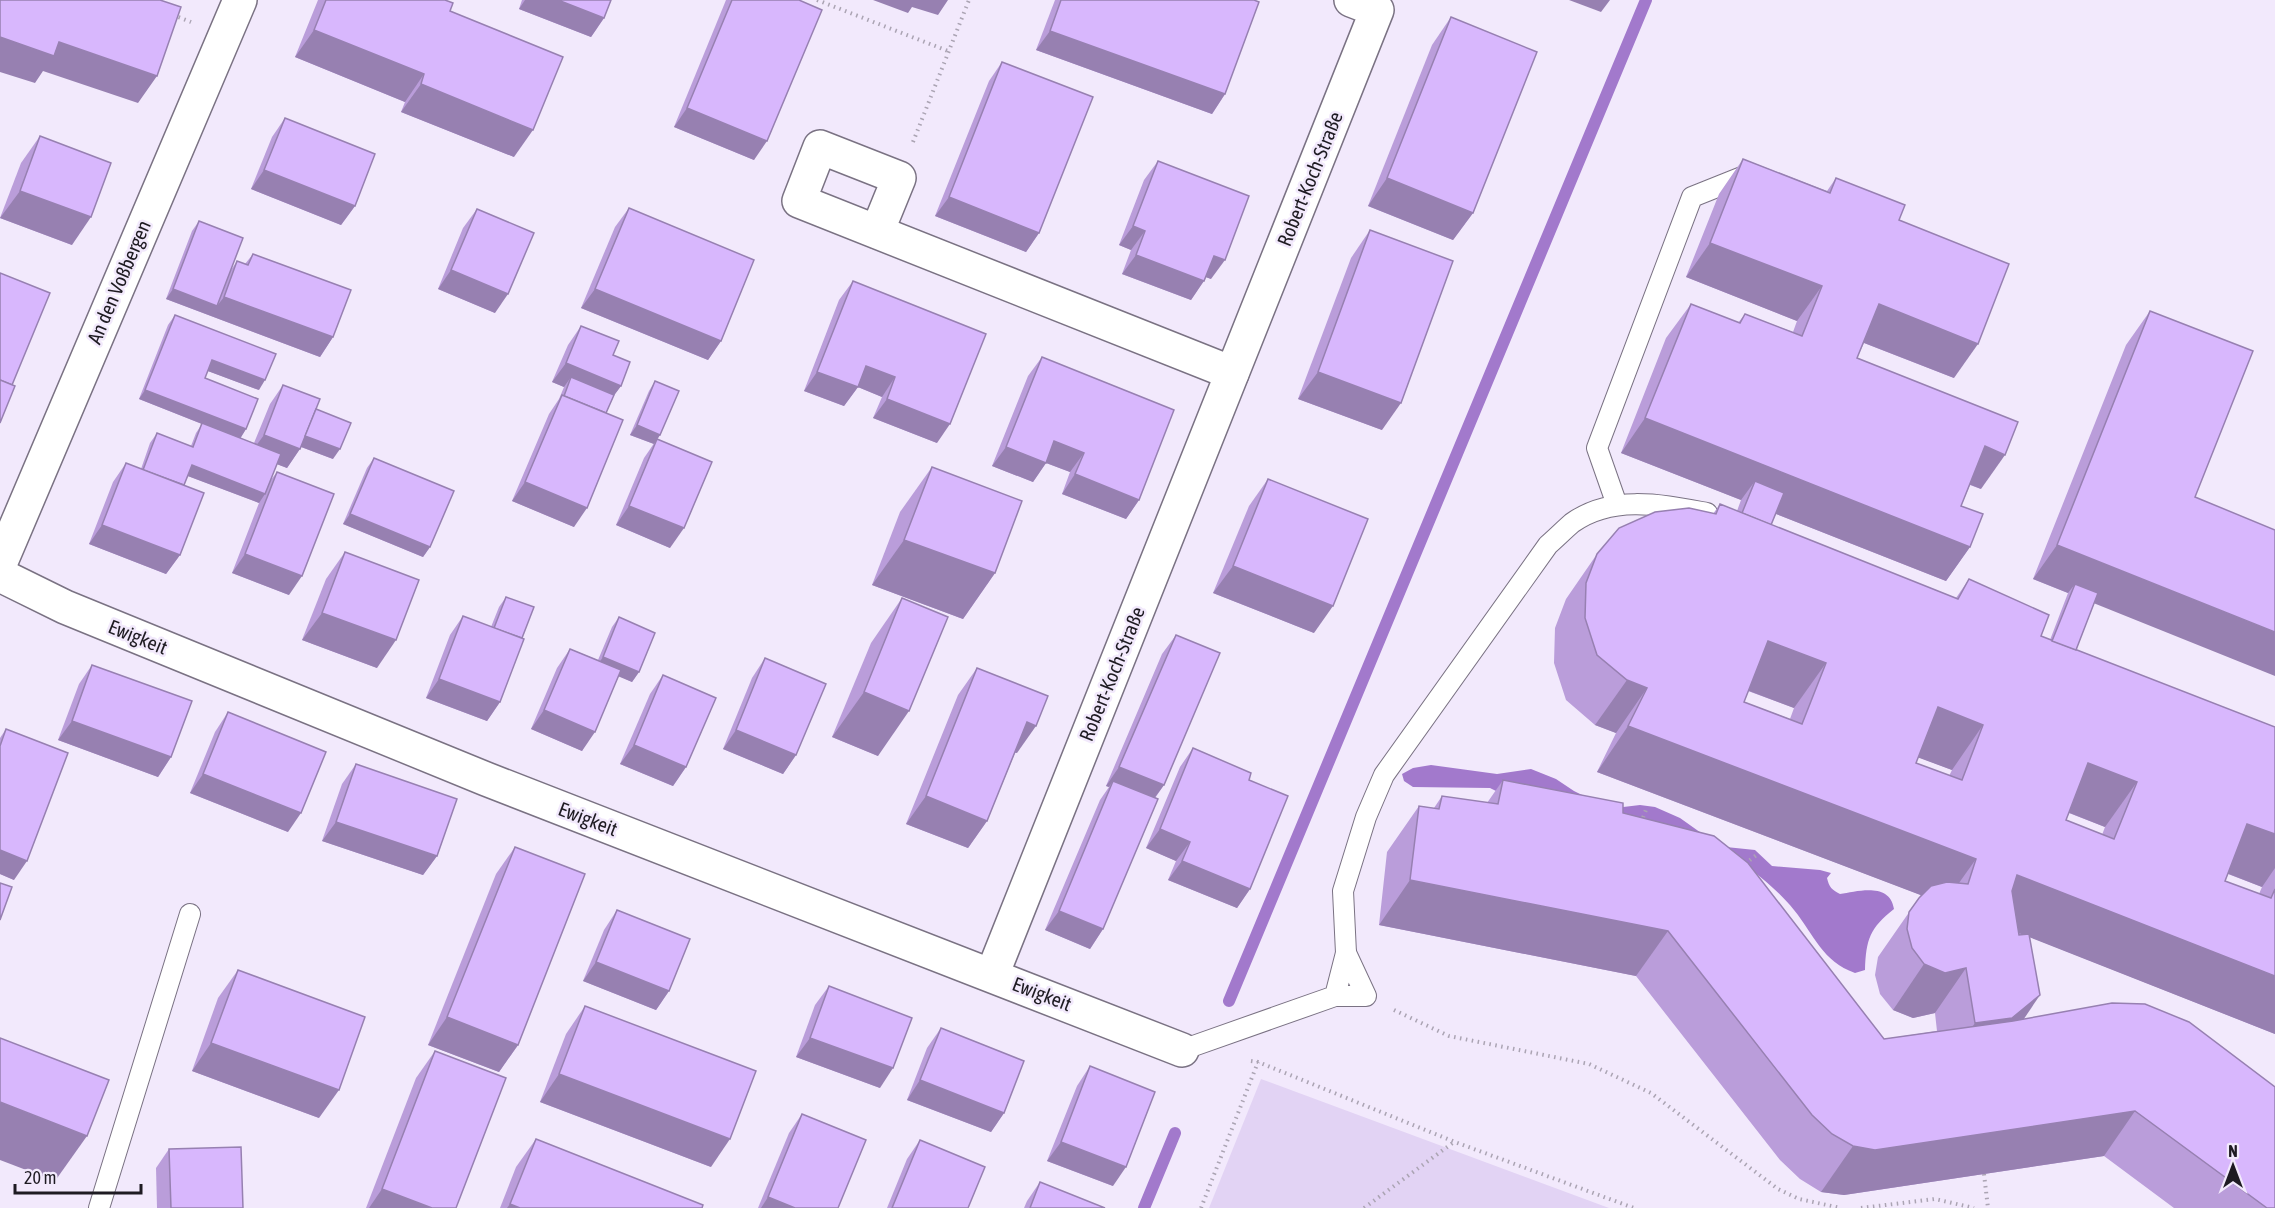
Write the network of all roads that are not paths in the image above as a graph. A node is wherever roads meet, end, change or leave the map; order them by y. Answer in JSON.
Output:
{"nodes":[{"id":1,"x":240,"y":0,"type":"edge"},
{"id":2,"x":1351,"y":0,"type":"edge"},
{"id":3,"x":1764,"y":185,"type":"edge"},
{"id":4,"x":877,"y":232,"type":"junction"},
{"id":5,"x":1232,"y":374,"type":"junction"},
{"id":6,"x":1617,"y":506,"type":"junction"},
{"id":7,"x":1723,"y":518,"type":"edge"},
{"id":8,"x":0,"y":564,"type":"edge"},
{"id":9,"x":0,"y":575,"type":"edge"},
{"id":10,"x":190,"y":914,"type":"dead end"},
{"id":11,"x":1346,"y":954,"type":"junction"},
{"id":12,"x":992,"y":975,"type":"junction"},
{"id":13,"x":1335,"y":996,"type":"junction"},
{"id":14,"x":1182,"y":1050,"type":"joint"},
{"id":15,"x":99,"y":1208,"type":"edge"}],
"edges":[{"from":1,"to":8,"type":"street","name":"An den Voßbergen"},
{"from":2,"to":5,"type":"street","name":"Robert-Koch-Straße"},
{"from":3,"to":6,"type":"lane"},
{"from":4,"to":4,"type":"street"},
{"from":4,"to":5,"type":"street"},
{"from":5,"to":12,"type":"street","name":"Robert-Koch-Straße"},
{"from":6,"to":7,"type":"lane"},
{"from":6,"to":11,"type":"lane"},
{"from":9,"to":12,"type":"street","name":"Ewigkeit"},
{"from":10,"to":15,"type":"lane"},
{"from":11,"to":13,"type":"lane"},
{"from":11,"to":13,"type":"lane"},
{"from":12,"to":14,"type":"street","name":"Ewigkeit"},
{"from":13,"to":14,"type":"lane"}]}
